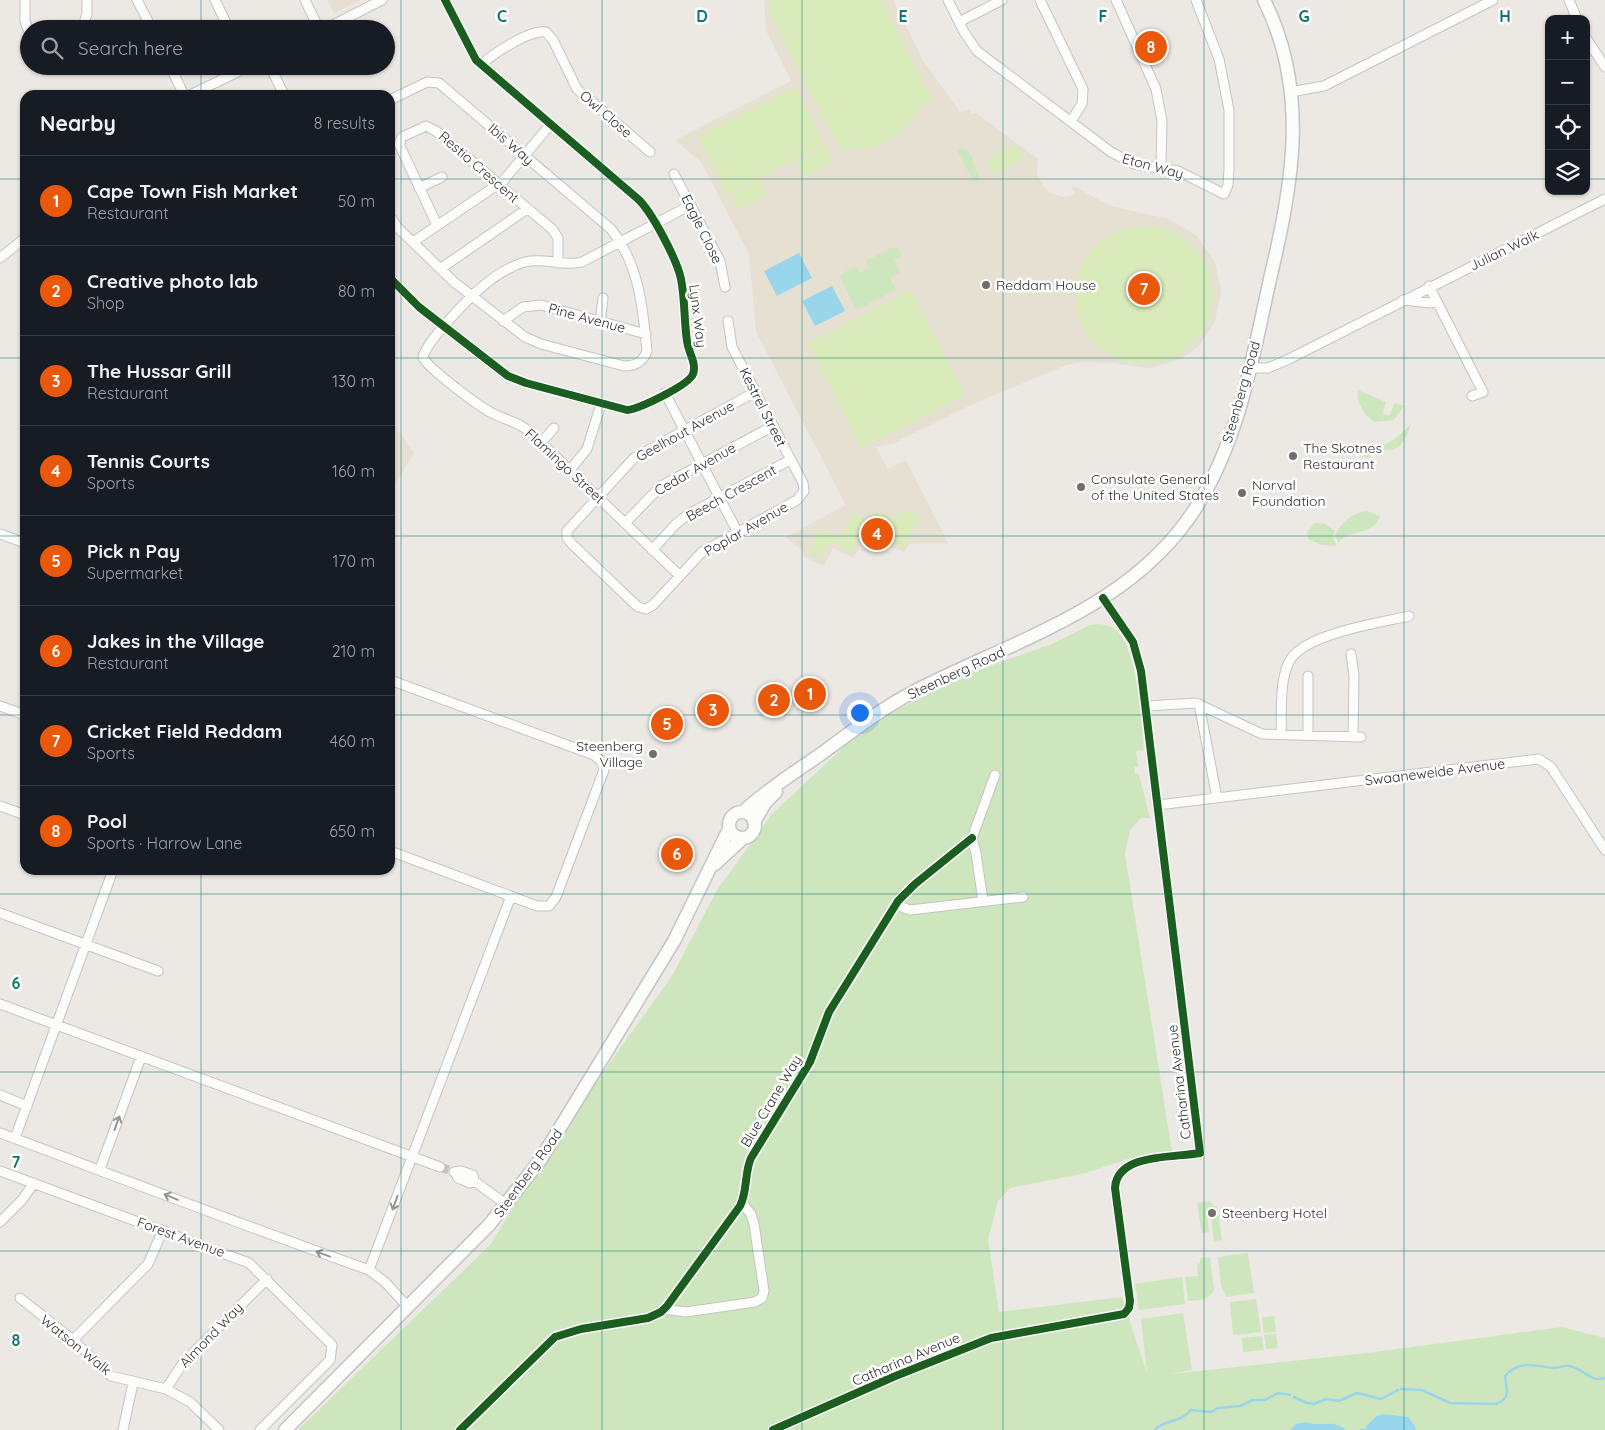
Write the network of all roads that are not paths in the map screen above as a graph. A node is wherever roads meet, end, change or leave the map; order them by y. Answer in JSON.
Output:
{"nodes":[{"id":1,"x":25,"y":0,"type":"edge"},
{"id":2,"x":87,"y":0,"type":"edge"},
{"id":3,"x":137,"y":0,"type":"edge"},
{"id":4,"x":214,"y":0,"type":"edge"},
{"id":5,"x":305,"y":0,"type":"edge"},
{"id":6,"x":382,"y":0,"type":"edge"},
{"id":7,"x":445,"y":0,"type":"edge"},
{"id":8,"x":948,"y":0,"type":"edge"},
{"id":9,"x":1002,"y":0,"type":"edge"},
{"id":10,"x":1040,"y":0,"type":"edge"},
{"id":11,"x":1116,"y":0,"type":"edge"},
{"id":12,"x":1196,"y":0,"type":"edge"},
{"id":13,"x":1264,"y":0,"type":"edge"},
{"id":14,"x":1493,"y":0,"type":"edge"},
{"id":15,"x":1569,"y":0,"type":"edge"},
{"id":16,"x":1575,"y":15,"type":"edge"},
{"id":17,"x":26,"y":20,"type":"edge"},
{"id":18,"x":85,"y":20,"type":"edge"},
{"id":19,"x":147,"y":20,"type":"edge"},
{"id":20,"x":224,"y":20,"type":"edge"},
{"id":21,"x":315,"y":20,"type":"edge"},
{"id":22,"x":343,"y":20,"type":"edge"},
{"id":23,"x":960,"y":22,"type":"junction"},
{"id":24,"x":1590,"y":44,"type":"edge"},
{"id":25,"x":481,"y":65,"type":"junction"},
{"id":26,"x":1605,"y":67,"type":"edge"},
{"id":27,"x":174,"y":75,"type":"edge"},
{"id":28,"x":231,"y":75,"type":"edge"},
{"id":29,"x":274,"y":75,"type":"edge"},
{"id":30,"x":182,"y":90,"type":"edge"},
{"id":31,"x":200,"y":90,"type":"edge"},
{"id":32,"x":282,"y":90,"type":"edge"},
{"id":33,"x":1290,"y":92,"type":"junction"},
{"id":34,"x":395,"y":98,"type":"edge"},
{"id":35,"x":1071,"y":121,"type":"junction"},
{"id":36,"x":550,"y":125,"type":"junction"},
{"id":37,"x":650,"y":152,"type":"dead end"},
{"id":38,"x":524,"y":156,"type":"junction"},
{"id":39,"x":1161,"y":167,"type":"junction"},
{"id":40,"x":674,"y":174,"type":"dead end"},
{"id":41,"x":442,"y":177,"type":"dead end"},
{"id":42,"x":498,"y":184,"type":"junction"},
{"id":43,"x":419,"y":188,"type":"junction"},
{"id":44,"x":1605,"y":199,"type":"edge"},
{"id":45,"x":691,"y":204,"type":"junction"},
{"id":46,"x":527,"y":209,"type":"junction"},
{"id":47,"x":395,"y":222,"type":"edge"},
{"id":48,"x":655,"y":224,"type":"junction"},
{"id":49,"x":437,"y":225,"type":"junction"},
{"id":50,"x":20,"y":242,"type":"edge"},
{"id":51,"x":413,"y":242,"type":"junction"},
{"id":52,"x":620,"y":243,"type":"junction"},
{"id":53,"x":0,"y":258,"type":"edge"},
{"id":54,"x":558,"y":262,"type":"junction"},
{"id":55,"x":440,"y":269,"type":"junction"},
{"id":56,"x":395,"y":282,"type":"edge"},
{"id":57,"x":1430,"y":286,"type":"junction"},
{"id":58,"x":725,"y":287,"type":"dead end"},
{"id":59,"x":471,"y":295,"type":"junction"},
{"id":60,"x":603,"y":298,"type":"dead end"},
{"id":61,"x":1402,"y":300,"type":"junction"},
{"id":62,"x":1436,"y":300,"type":"junction"},
{"id":63,"x":503,"y":321,"type":"junction"},
{"id":64,"x":728,"y":321,"type":"dead end"},
{"id":65,"x":600,"y":322,"type":"junction"},
{"id":66,"x":444,"y":326,"type":"junction"},
{"id":67,"x":646,"y":334,"type":"junction"},
{"id":68,"x":1250,"y":368,"type":"junction"},
{"id":69,"x":755,"y":392,"type":"junction"},
{"id":70,"x":665,"y":393,"type":"junction"},
{"id":71,"x":1472,"y":396,"type":"dead end"},
{"id":72,"x":601,"y":404,"type":"junction"},
{"id":73,"x":773,"y":426,"type":"junction"},
{"id":74,"x":554,"y":428,"type":"dead end"},
{"id":75,"x":684,"y":430,"type":"junction"},
{"id":76,"x":542,"y":443,"type":"junction"},
{"id":77,"x":790,"y":460,"type":"junction"},
{"id":78,"x":702,"y":464,"type":"junction"},
{"id":79,"x":570,"y":470,"type":"junction"},
{"id":80,"x":804,"y":491,"type":"joint"},
{"id":81,"x":597,"y":496,"type":"junction"},
{"id":82,"x":719,"y":498,"type":"junction"},
{"id":83,"x":625,"y":523,"type":"junction"},
{"id":84,"x":737,"y":531,"type":"junction"},
{"id":85,"x":0,"y":534,"type":"edge"},
{"id":86,"x":20,"y":542,"type":"edge"},
{"id":87,"x":652,"y":550,"type":"junction"},
{"id":88,"x":680,"y":576,"type":"junction"},
{"id":89,"x":1104,"y":598,"type":"junction"},
{"id":90,"x":646,"y":609,"type":"joint"},
{"id":91,"x":1409,"y":616,"type":"dead end"},
{"id":92,"x":1351,"y":654,"type":"dead end"},
{"id":93,"x":1308,"y":676,"type":"dead end"},
{"id":94,"x":395,"y":682,"type":"edge"},
{"id":95,"x":1199,"y":704,"type":"junction"},
{"id":96,"x":0,"y":706,"type":"edge"},
{"id":97,"x":1145,"y":706,"type":"junction"},
{"id":98,"x":20,"y":713,"type":"edge"},
{"id":99,"x":1281,"y":735,"type":"junction"},
{"id":100,"x":1308,"y":735,"type":"junction"},
{"id":101,"x":818,"y":756,"type":"junction"},
{"id":102,"x":995,"y":775,"type":"dead end"},
{"id":103,"x":1217,"y":798,"type":"junction"},
{"id":104,"x":1158,"y":805,"type":"junction"},
{"id":105,"x":0,"y":806,"type":"edge"},
{"id":106,"x":743,"y":812,"type":"junction"},
{"id":107,"x":20,"y":813,"type":"edge"},
{"id":108,"x":754,"y":822,"type":"junction"},
{"id":109,"x":729,"y":829,"type":"junction"},
{"id":110,"x":743,"y":838,"type":"junction"},
{"id":111,"x":972,"y":838,"type":"junction"},
{"id":112,"x":1605,"y":850,"type":"edge"},
{"id":113,"x":395,"y":853,"type":"edge"},
{"id":114,"x":710,"y":870,"type":"junction"},
{"id":115,"x":111,"y":875,"type":"edge"},
{"id":116,"x":511,"y":896,"type":"junction"},
{"id":117,"x":1023,"y":897,"type":"dead end"},
{"id":118,"x":983,"y":901,"type":"junction"},
{"id":119,"x":896,"y":905,"type":"junction"},
{"id":120,"x":0,"y":913,"type":"edge"},
{"id":121,"x":86,"y":945,"type":"junction"},
{"id":122,"x":158,"y":971,"type":"dead end"},
{"id":123,"x":0,"y":1004,"type":"edge"},
{"id":124,"x":57,"y":1025,"type":"junction"},
{"id":125,"x":141,"y":1056,"type":"junction"},
{"id":126,"x":0,"y":1096,"type":"edge"},
{"id":127,"x":27,"y":1106,"type":"junction"},
{"id":128,"x":0,"y":1133,"type":"edge"},
{"id":129,"x":15,"y":1138,"type":"junction"},
{"id":130,"x":412,"y":1157,"type":"junction"},
{"id":131,"x":440,"y":1168,"type":"tunnel mouth"},
{"id":132,"x":100,"y":1169,"type":"junction"},
{"id":133,"x":0,"y":1171,"type":"edge"},
{"id":134,"x":455,"y":1173,"type":"tunnel mouth"},
{"id":135,"x":34,"y":1183,"type":"junction"},
{"id":136,"x":742,"y":1203,"type":"junction"},
{"id":137,"x":506,"y":1205,"type":"junction"},
{"id":138,"x":0,"y":1222,"type":"edge"},
{"id":139,"x":163,"y":1230,"type":"junction"},
{"id":140,"x":369,"y":1270,"type":"junction"},
{"id":141,"x":267,"y":1279,"type":"junction"},
{"id":142,"x":20,"y":1298,"type":"dead end"},
{"id":143,"x":408,"y":1307,"type":"junction"},
{"id":144,"x":664,"y":1309,"type":"junction"},
{"id":145,"x":73,"y":1340,"type":"junction"},
{"id":146,"x":133,"y":1383,"type":"junction"},
{"id":147,"x":166,"y":1389,"type":"junction"},
{"id":148,"x":123,"y":1430,"type":"edge"},
{"id":149,"x":219,"y":1430,"type":"edge"},
{"id":150,"x":260,"y":1430,"type":"edge"},
{"id":151,"x":285,"y":1430,"type":"edge"},
{"id":152,"x":460,"y":1430,"type":"edge"},
{"id":153,"x":773,"y":1430,"type":"edge"}],
"edges":[{"from":1,"to":17,"type":"street"},
{"from":2,"to":18,"type":"street"},
{"from":3,"to":19,"type":"street"},
{"from":4,"to":20,"type":"street"},
{"from":5,"to":21,"type":"street"},
{"from":6,"to":22,"type":"street"},
{"from":7,"to":25,"type":"street","name":"Lynx Way"},
{"from":8,"to":23,"type":"street","name":"Eton Way"},
{"from":9,"to":23,"type":"street"},
{"from":10,"to":35,"type":"street"},
{"from":11,"to":39,"type":"street"},
{"from":12,"to":39,"type":"street","name":"Eton Way"},
{"from":13,"to":33,"type":"main road","name":"Steenberg Road"},
{"from":14,"to":33,"type":"street"},
{"from":15,"to":16,"type":"street"},
{"from":23,"to":35,"type":"street","name":"Eton Way"},
{"from":24,"to":26,"type":"street"},
{"from":25,"to":36,"type":"street","name":"Lynx Way"},
{"from":25,"to":37,"type":"street","name":"Owl Close"},
{"from":27,"to":30,"type":"street"},
{"from":28,"to":31,"type":"street"},
{"from":29,"to":32,"type":"street"},
{"from":33,"to":68,"type":"main road","name":"Steenberg Road"},
{"from":34,"to":38,"type":"street","name":"Ibis Way"},
{"from":35,"to":39,"type":"street","name":"Eton Way"},
{"from":36,"to":38,"type":"street"},
{"from":36,"to":48,"type":"street","name":"Lynx Way"},
{"from":38,"to":42,"type":"street"},
{"from":38,"to":52,"type":"street","name":"Ibis Way"},
{"from":40,"to":45,"type":"street","name":"Eagle Close"},
{"from":41,"to":43,"type":"street"},
{"from":42,"to":43,"type":"street","name":"Restio Crescent"},
{"from":42,"to":46,"type":"street","name":"Restio Crescent"},
{"from":42,"to":49,"type":"street"},
{"from":43,"to":49,"type":"street","name":"Restio Crescent"},
{"from":44,"to":57,"type":"street","name":"Julian Walk"},
{"from":45,"to":48,"type":"street","name":"Flamingo Street"},
{"from":45,"to":58,"type":"street","name":"Eagle Close"},
{"from":46,"to":54,"type":"street","name":"Restio Crescent"},
{"from":46,"to":55,"type":"street"},
{"from":47,"to":51,"type":"street"},
{"from":48,"to":52,"type":"street","name":"Flamingo Street"},
{"from":48,"to":70,"type":"street","name":"Lynx Way"},
{"from":49,"to":51,"type":"street"},
{"from":50,"to":53,"type":"street"},
{"from":51,"to":55,"type":"street"},
{"from":52,"to":54,"type":"street","name":"Flamingo Street"},
{"from":52,"to":67,"type":"street","name":"Ibis Way"},
{"from":54,"to":59,"type":"street","name":"Flamingo Street"},
{"from":55,"to":59,"type":"street"},
{"from":56,"to":66,"type":"street","name":"Lynx Way"},
{"from":57,"to":61,"type":"street","name":"Julian Walk"},
{"from":57,"to":62,"type":"street"},
{"from":59,"to":63,"type":"street","name":"Ibis Way"},
{"from":59,"to":66,"type":"street","name":"Flamingo Street"},
{"from":60,"to":65,"type":"street"},
{"from":61,"to":62,"type":"street"},
{"from":61,"to":68,"type":"street","name":"Julian Walk"},
{"from":62,"to":71,"type":"street"},
{"from":63,"to":65,"type":"street","name":"Pine Avenue"},
{"from":63,"to":67,"type":"street","name":"Ibis Way"},
{"from":64,"to":69,"type":"street","name":"Kestrel Street"},
{"from":65,"to":67,"type":"street","name":"Pine Avenue"},
{"from":66,"to":72,"type":"street","name":"Lynx Way"},
{"from":66,"to":76,"type":"street","name":"Flamingo Street"},
{"from":68,"to":89,"type":"main road","name":"Steenberg Road"},
{"from":69,"to":73,"type":"street","name":"Kestrel Street"},
{"from":69,"to":75,"type":"street","name":"Geelhout Avenue"},
{"from":70,"to":72,"type":"street","name":"Lynx Way"},
{"from":70,"to":75,"type":"street"},
{"from":72,"to":79,"type":"street"},
{"from":73,"to":77,"type":"street","name":"Kestrel Street"},
{"from":73,"to":78,"type":"street","name":"Cedar Avenue"},
{"from":74,"to":76,"type":"street"},
{"from":75,"to":78,"type":"street"},
{"from":75,"to":81,"type":"street","name":"Geelhout Avenue"},
{"from":76,"to":79,"type":"street","name":"Flamingo Street"},
{"from":77,"to":80,"type":"street","name":"Kestrel Street"},
{"from":77,"to":82,"type":"street","name":"Beech Crescent"},
{"from":78,"to":82,"type":"street"},
{"from":78,"to":83,"type":"street","name":"Cedar Avenue"},
{"from":79,"to":81,"type":"street","name":"Flamingo Street"},
{"from":80,"to":84,"type":"street","name":"Poplar Avenue"},
{"from":81,"to":83,"type":"street","name":"Flamingo Street"},
{"from":81,"to":90,"type":"street","name":"Geelhout Avenue"},
{"from":82,"to":84,"type":"street"},
{"from":82,"to":87,"type":"street","name":"Beech Crescent"},
{"from":83,"to":87,"type":"street","name":"Flamingo Street"},
{"from":84,"to":88,"type":"street","name":"Poplar Avenue"},
{"from":85,"to":86,"type":"street"},
{"from":87,"to":88,"type":"street","name":"Flamingo Street"},
{"from":88,"to":90,"type":"street","name":"Poplar Avenue"},
{"from":89,"to":97,"type":"street","name":"Catharina Avenue"},
{"from":89,"to":101,"type":"main road","name":"Steenberg Road"},
{"from":91,"to":99,"type":"street"},
{"from":92,"to":100,"type":"street"},
{"from":93,"to":100,"type":"street"},
{"from":94,"to":116,"type":"street"},
{"from":95,"to":97,"type":"street"},
{"from":95,"to":99,"type":"street"},
{"from":95,"to":103,"type":"street"},
{"from":96,"to":98,"type":"street"},
{"from":97,"to":104,"type":"street","name":"Catharina Avenue"},
{"from":99,"to":100,"type":"street"},
{"from":101,"to":106,"type":"main road","name":"Steenberg Road"},
{"from":101,"to":108,"type":"main road","name":"Steenberg Road"},
{"from":102,"to":111,"type":"street"},
{"from":103,"to":104,"type":"street","name":"Swaaneweide Avenue"},
{"from":103,"to":112,"type":"street","name":"Swaaneweide Avenue"},
{"from":104,"to":153,"type":"street","name":"Catharina Avenue"},
{"from":105,"to":107,"type":"street"},
{"from":106,"to":108,"type":"main road"},
{"from":106,"to":109,"type":"main road"},
{"from":108,"to":110,"type":"main road"},
{"from":109,"to":110,"type":"main road"},
{"from":109,"to":114,"type":"main road","name":"Steenberg Road"},
{"from":110,"to":114,"type":"main road","name":"Steenberg Road"},
{"from":111,"to":118,"type":"street"},
{"from":111,"to":119,"type":"street","name":"Blue Crane Way"},
{"from":113,"to":116,"type":"street"},
{"from":114,"to":137,"type":"main road","name":"Steenberg Road"},
{"from":115,"to":121,"type":"street"},
{"from":116,"to":130,"type":"street"},
{"from":117,"to":118,"type":"street"},
{"from":118,"to":119,"type":"street"},
{"from":119,"to":136,"type":"street","name":"Blue Crane Way"},
{"from":120,"to":121,"type":"street"},
{"from":121,"to":122,"type":"street"},
{"from":121,"to":124,"type":"street"},
{"from":123,"to":124,"type":"street"},
{"from":124,"to":125,"type":"street"},
{"from":124,"to":127,"type":"street"},
{"from":125,"to":130,"type":"street"},
{"from":132,"to":125,"type":"street","one_way":true},
{"from":126,"to":127,"type":"street"},
{"from":127,"to":129,"type":"street"},
{"from":128,"to":129,"type":"street"},
{"from":129,"to":132,"type":"street"},
{"from":130,"to":131,"type":"street"},
{"from":130,"to":140,"type":"street","one_way":true},
{"from":140,"to":132,"type":"street","one_way":true},
{"from":133,"to":135,"type":"street","name":"Forest Avenue"},
{"from":134,"to":137,"type":"street"},
{"from":135,"to":138,"type":"street"},
{"from":135,"to":139,"type":"street","name":"Forest Avenue"},
{"from":136,"to":144,"type":"street","name":"Blue Crane Way"},
{"from":136,"to":144,"type":"street"},
{"from":137,"to":143,"type":"main road","name":"Steenberg Road"},
{"from":139,"to":141,"type":"street","name":"Forest Avenue"},
{"from":139,"to":145,"type":"street"},
{"from":140,"to":143,"type":"street"},
{"from":141,"to":147,"type":"street","name":"Almond Way"},
{"from":141,"to":150,"type":"street","name":"Forest Avenue"},
{"from":142,"to":145,"type":"street","name":"Watson Walk"},
{"from":143,"to":151,"type":"main road","name":"Steenberg Road"},
{"from":144,"to":152,"type":"street","name":"Blue Crane Way"},
{"from":145,"to":146,"type":"street","name":"Watson Walk"},
{"from":146,"to":147,"type":"street","name":"Watson Walk"},
{"from":146,"to":148,"type":"street"},
{"from":147,"to":149,"type":"street"}]}
